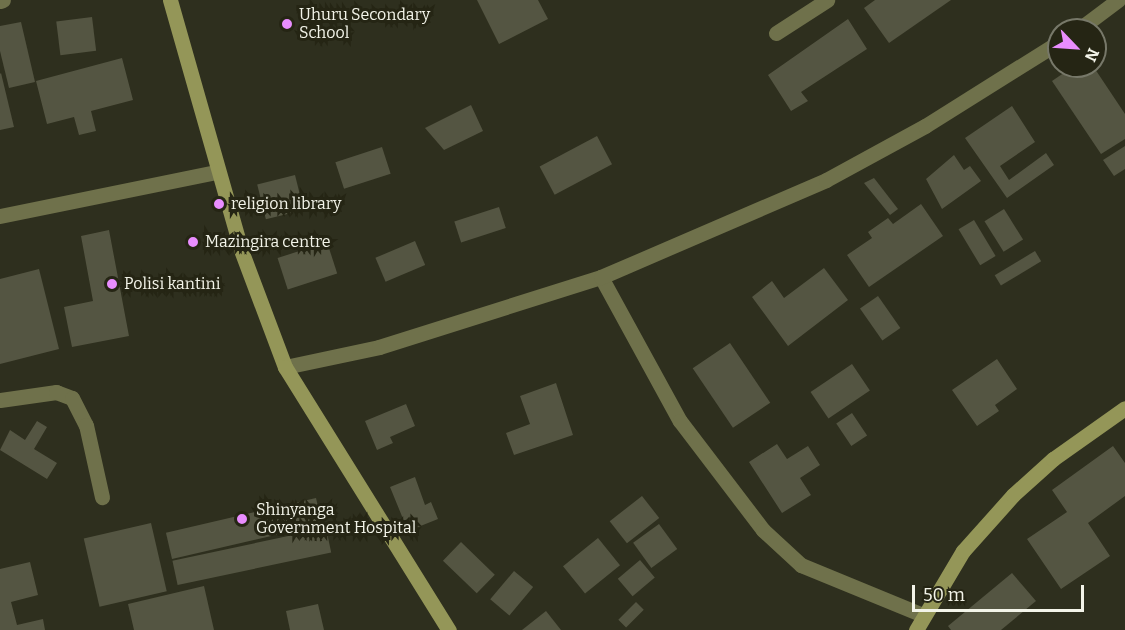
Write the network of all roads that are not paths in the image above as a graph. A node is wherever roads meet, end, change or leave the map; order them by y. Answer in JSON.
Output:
{"nodes":[{"id":1,"x":170,"y":0,"type":"edge"},
{"id":2,"x":827,"y":0,"type":"edge"},
{"id":3,"x":1118,"y":0,"type":"edge"},
{"id":4,"x":1094,"y":18,"type":"edge"},
{"id":5,"x":776,"y":33,"type":"dead end"},
{"id":6,"x":1047,"y":50,"type":"edge"},
{"id":7,"x":217,"y":172,"type":"junction"},
{"id":8,"x":0,"y":216,"type":"edge"},
{"id":9,"x":600,"y":277,"type":"junction"},
{"id":10,"x":285,"y":367,"type":"junction"},
{"id":11,"x":0,"y":399,"type":"edge"},
{"id":12,"x":1125,"y":408,"type":"edge"},
{"id":13,"x":102,"y":498,"type":"dead end"},
{"id":14,"x":923,"y":615,"type":"junction"},
{"id":15,"x":449,"y":630,"type":"edge"},
{"id":16,"x":916,"y":630,"type":"edge"}],
"edges":[{"from":1,"to":7,"type":"street"},
{"from":2,"to":5,"type":"street"},
{"from":3,"to":4,"type":"street"},
{"from":6,"to":9,"type":"street"},
{"from":7,"to":8,"type":"street"},
{"from":7,"to":10,"type":"street"},
{"from":9,"to":10,"type":"street"},
{"from":9,"to":14,"type":"street"},
{"from":10,"to":15,"type":"street"},
{"from":11,"to":13,"type":"street"},
{"from":12,"to":14,"type":"street"},
{"from":14,"to":16,"type":"street"}]}
